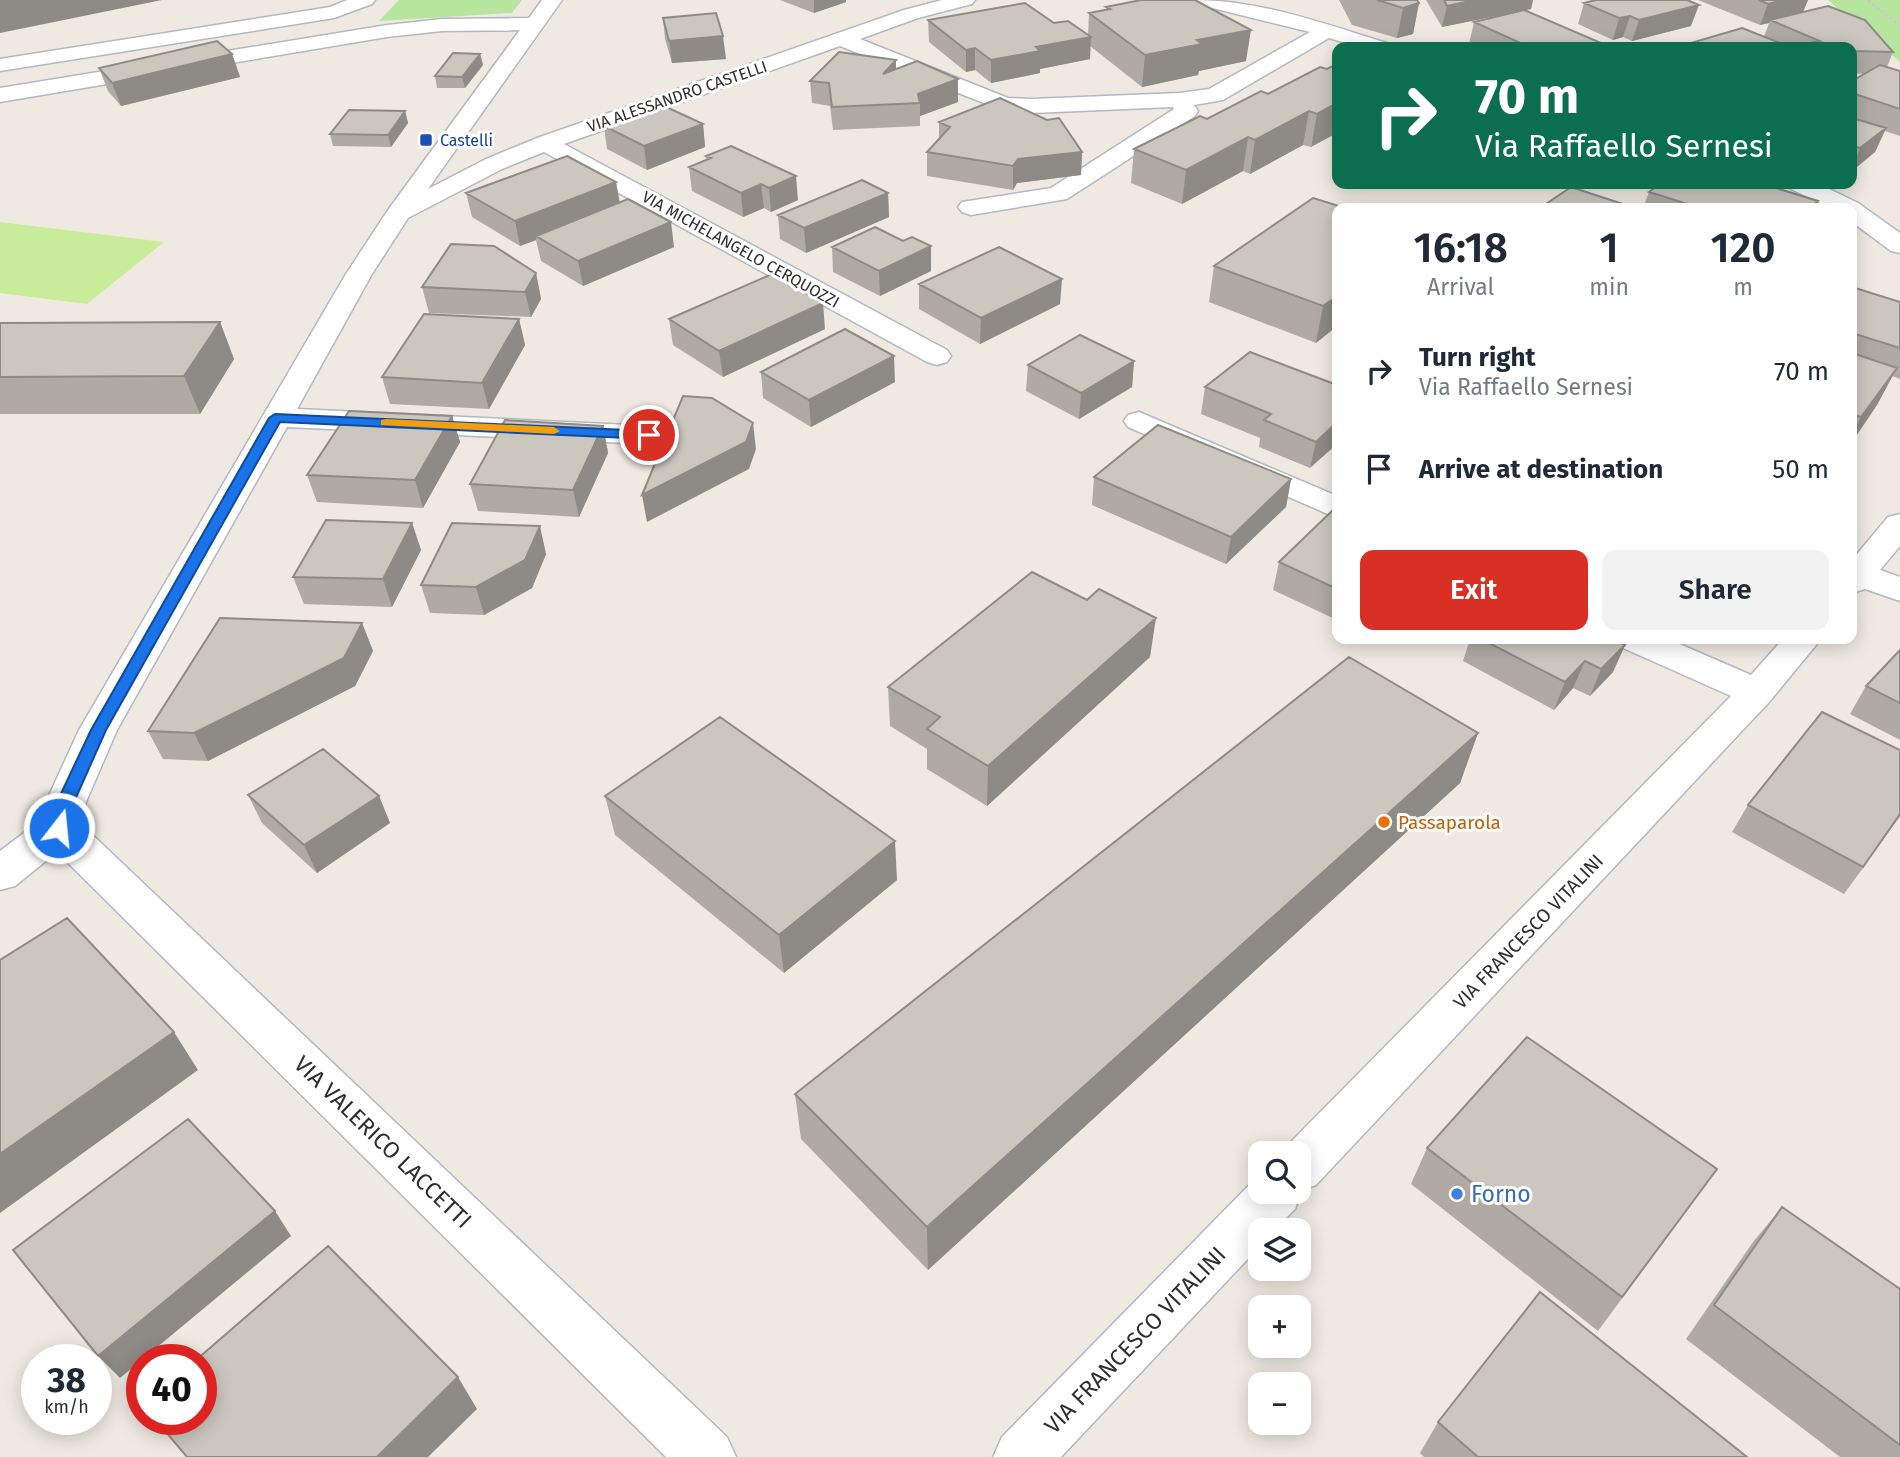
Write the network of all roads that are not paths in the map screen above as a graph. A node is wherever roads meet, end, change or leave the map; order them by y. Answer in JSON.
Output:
{"nodes":[{"id":1,"x":365,"y":0,"type":"edge"},
{"id":2,"x":552,"y":0,"type":"edge"},
{"id":3,"x":965,"y":0,"type":"edge"},
{"id":4,"x":1203,"y":0,"type":"edge"},
{"id":5,"x":1319,"y":22,"type":"junction"},
{"id":6,"x":534,"y":24,"type":"junction"},
{"id":7,"x":841,"y":39,"type":"junction"},
{"id":8,"x":1368,"y":42,"type":"edge"},
{"id":9,"x":0,"y":65,"type":"edge"},
{"id":10,"x":0,"y":95,"type":"edge"},
{"id":11,"x":1180,"y":100,"type":"junction"},
{"id":12,"x":545,"y":143,"type":"junction"},
{"id":13,"x":1810,"y":189,"type":"edge"},
{"id":14,"x":1838,"y":203,"type":"edge"},
{"id":15,"x":971,"y":207,"type":"dead end"},
{"id":16,"x":1857,"y":214,"type":"edge"},
{"id":17,"x":397,"y":215,"type":"junction"},
{"id":18,"x":1900,"y":245,"type":"edge"},
{"id":19,"x":937,"y":356,"type":"dead end"},
{"id":20,"x":275,"y":418,"type":"junction"},
{"id":21,"x":1139,"y":421,"type":"dead end"},
{"id":22,"x":649,"y":435,"type":"dead end"},
{"id":23,"x":1332,"y":506,"type":"edge"},
{"id":24,"x":1900,"y":524,"type":"edge"},
{"id":25,"x":1857,"y":576,"type":"edge"},
{"id":26,"x":1857,"y":579,"type":"edge"},
{"id":27,"x":1900,"y":590,"type":"edge"},
{"id":28,"x":1647,"y":644,"type":"edge"},
{"id":29,"x":1799,"y":644,"type":"edge"},
{"id":30,"x":1757,"y":692,"type":"junction"},
{"id":31,"x":59,"y":828,"type":"junction"},
{"id":32,"x":0,"y":874,"type":"edge"},
{"id":33,"x":1311,"y":1155,"type":"edge"},
{"id":34,"x":1265,"y":1204,"type":"edge"},
{"id":35,"x":707,"y":1457,"type":"edge"},
{"id":36,"x":1022,"y":1457,"type":"edge"}],
"edges":[{"from":1,"to":9,"type":"street"},
{"from":2,"to":6,"type":"street","name":"VIA ALESSANDRO CASTELLI"},
{"from":3,"to":7,"type":"street","name":"VIA ALESSANDRO CASTELLI"},
{"from":4,"to":5,"type":"street"},
{"from":5,"to":8,"type":"street"},
{"from":5,"to":11,"type":"street"},
{"from":6,"to":10,"type":"street"},
{"from":6,"to":17,"type":"street","name":"VIA ALESSANDRO CASTELLI"},
{"from":7,"to":11,"type":"street"},
{"from":7,"to":12,"type":"street","name":"VIA ALESSANDRO CASTELLI"},
{"from":11,"to":15,"type":"street"},
{"from":12,"to":17,"type":"street","name":"VIA ALESSANDRO CASTELLI"},
{"from":12,"to":19,"type":"street","name":"VIA MICHELANGELO CERQUOZZI"},
{"from":13,"to":14,"type":"street"},
{"from":16,"to":18,"type":"street"},
{"from":17,"to":20,"type":"street","name":"VIA ALESSANDRO CASTELLI"},
{"from":20,"to":22,"type":"street"},
{"from":20,"to":31,"type":"street","name":"VIA ALESSANDRO CASTELLI"},
{"from":21,"to":23,"type":"street"},
{"from":24,"to":25,"type":"street"},
{"from":26,"to":27,"type":"street"},
{"from":28,"to":30,"type":"street"},
{"from":29,"to":30,"type":"street","name":"VIA FRANCESCO VITALINI"},
{"from":30,"to":33,"type":"street","name":"VIA FRANCESCO VITALINI"},
{"from":31,"to":32,"type":"street"},
{"from":31,"to":35,"type":"street","name":"VIA VALERICO LACCETTI"},
{"from":34,"to":36,"type":"street","name":"VIA FRANCESCO VITALINI"}]}
